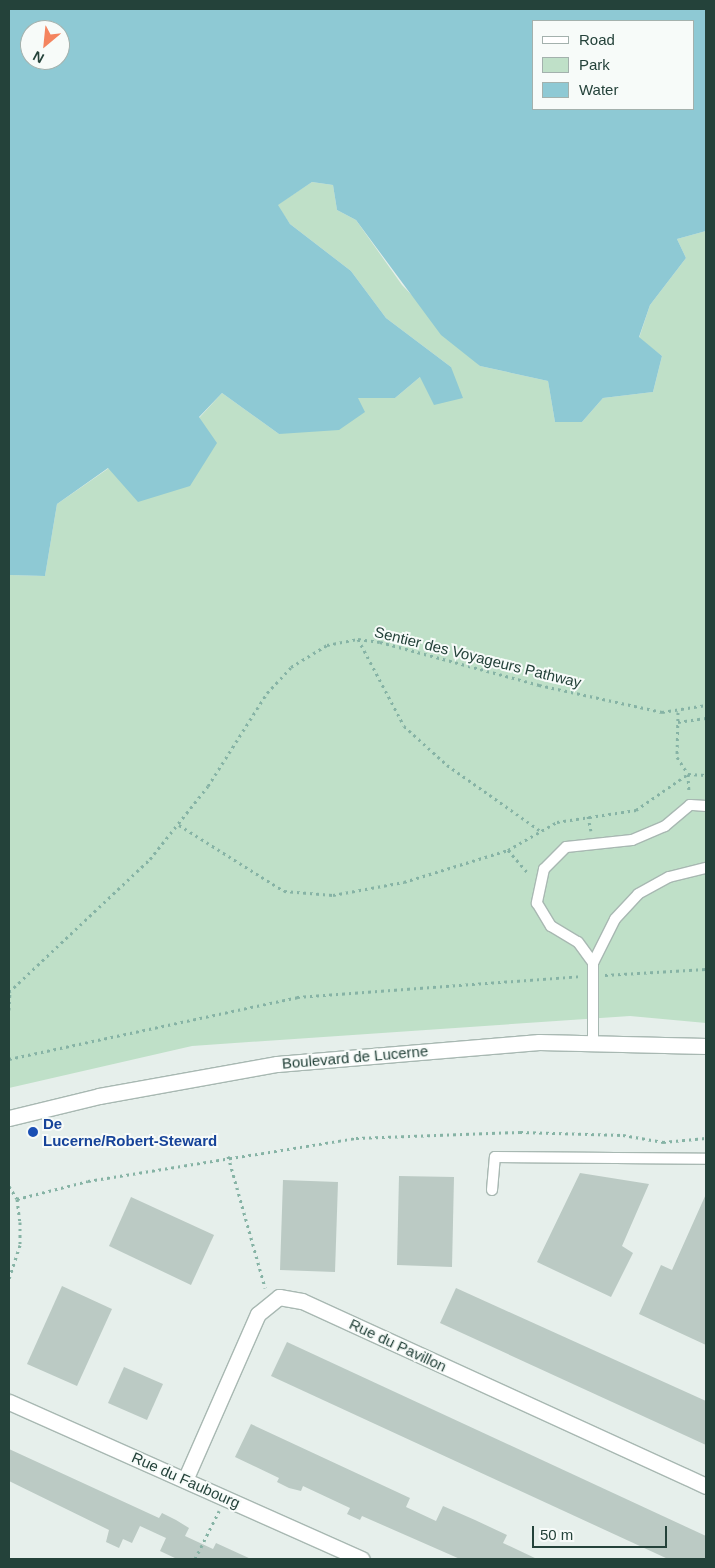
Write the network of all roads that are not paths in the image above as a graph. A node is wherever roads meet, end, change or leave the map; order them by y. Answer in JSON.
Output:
{"nodes":[{"id":1,"x":706,"y":806,"type":"edge"},
{"id":2,"x":706,"y":868,"type":"edge"},
{"id":3,"x":593,"y":963,"type":"junction"},
{"id":4,"x":593,"y":1043,"type":"junction"},
{"id":5,"x":706,"y":1046,"type":"edge"},
{"id":6,"x":9,"y":1118,"type":"edge"},
{"id":7,"x":706,"y":1159,"type":"edge"},
{"id":8,"x":492,"y":1190,"type":"dead end"},
{"id":9,"x":9,"y":1402,"type":"edge"},
{"id":10,"x":186,"y":1480,"type":"junction"},
{"id":11,"x":706,"y":1486,"type":"edge"},
{"id":12,"x":362,"y":1559,"type":"edge"}],
"edges":[{"from":1,"to":3,"type":"lane"},
{"from":2,"to":3,"type":"lane"},
{"from":3,"to":4,"type":"lane"},
{"from":4,"to":5,"type":"street","name":"Boulevard de Lucerne"},
{"from":4,"to":6,"type":"street","name":"Boulevard de Lucerne"},
{"from":7,"to":8,"type":"lane"},
{"from":9,"to":10,"type":"street","name":"Rue du Faubourg"},
{"from":10,"to":11,"type":"street","name":"Rue du Pavillon"},
{"from":10,"to":12,"type":"street","name":"Rue du Faubourg"}]}
